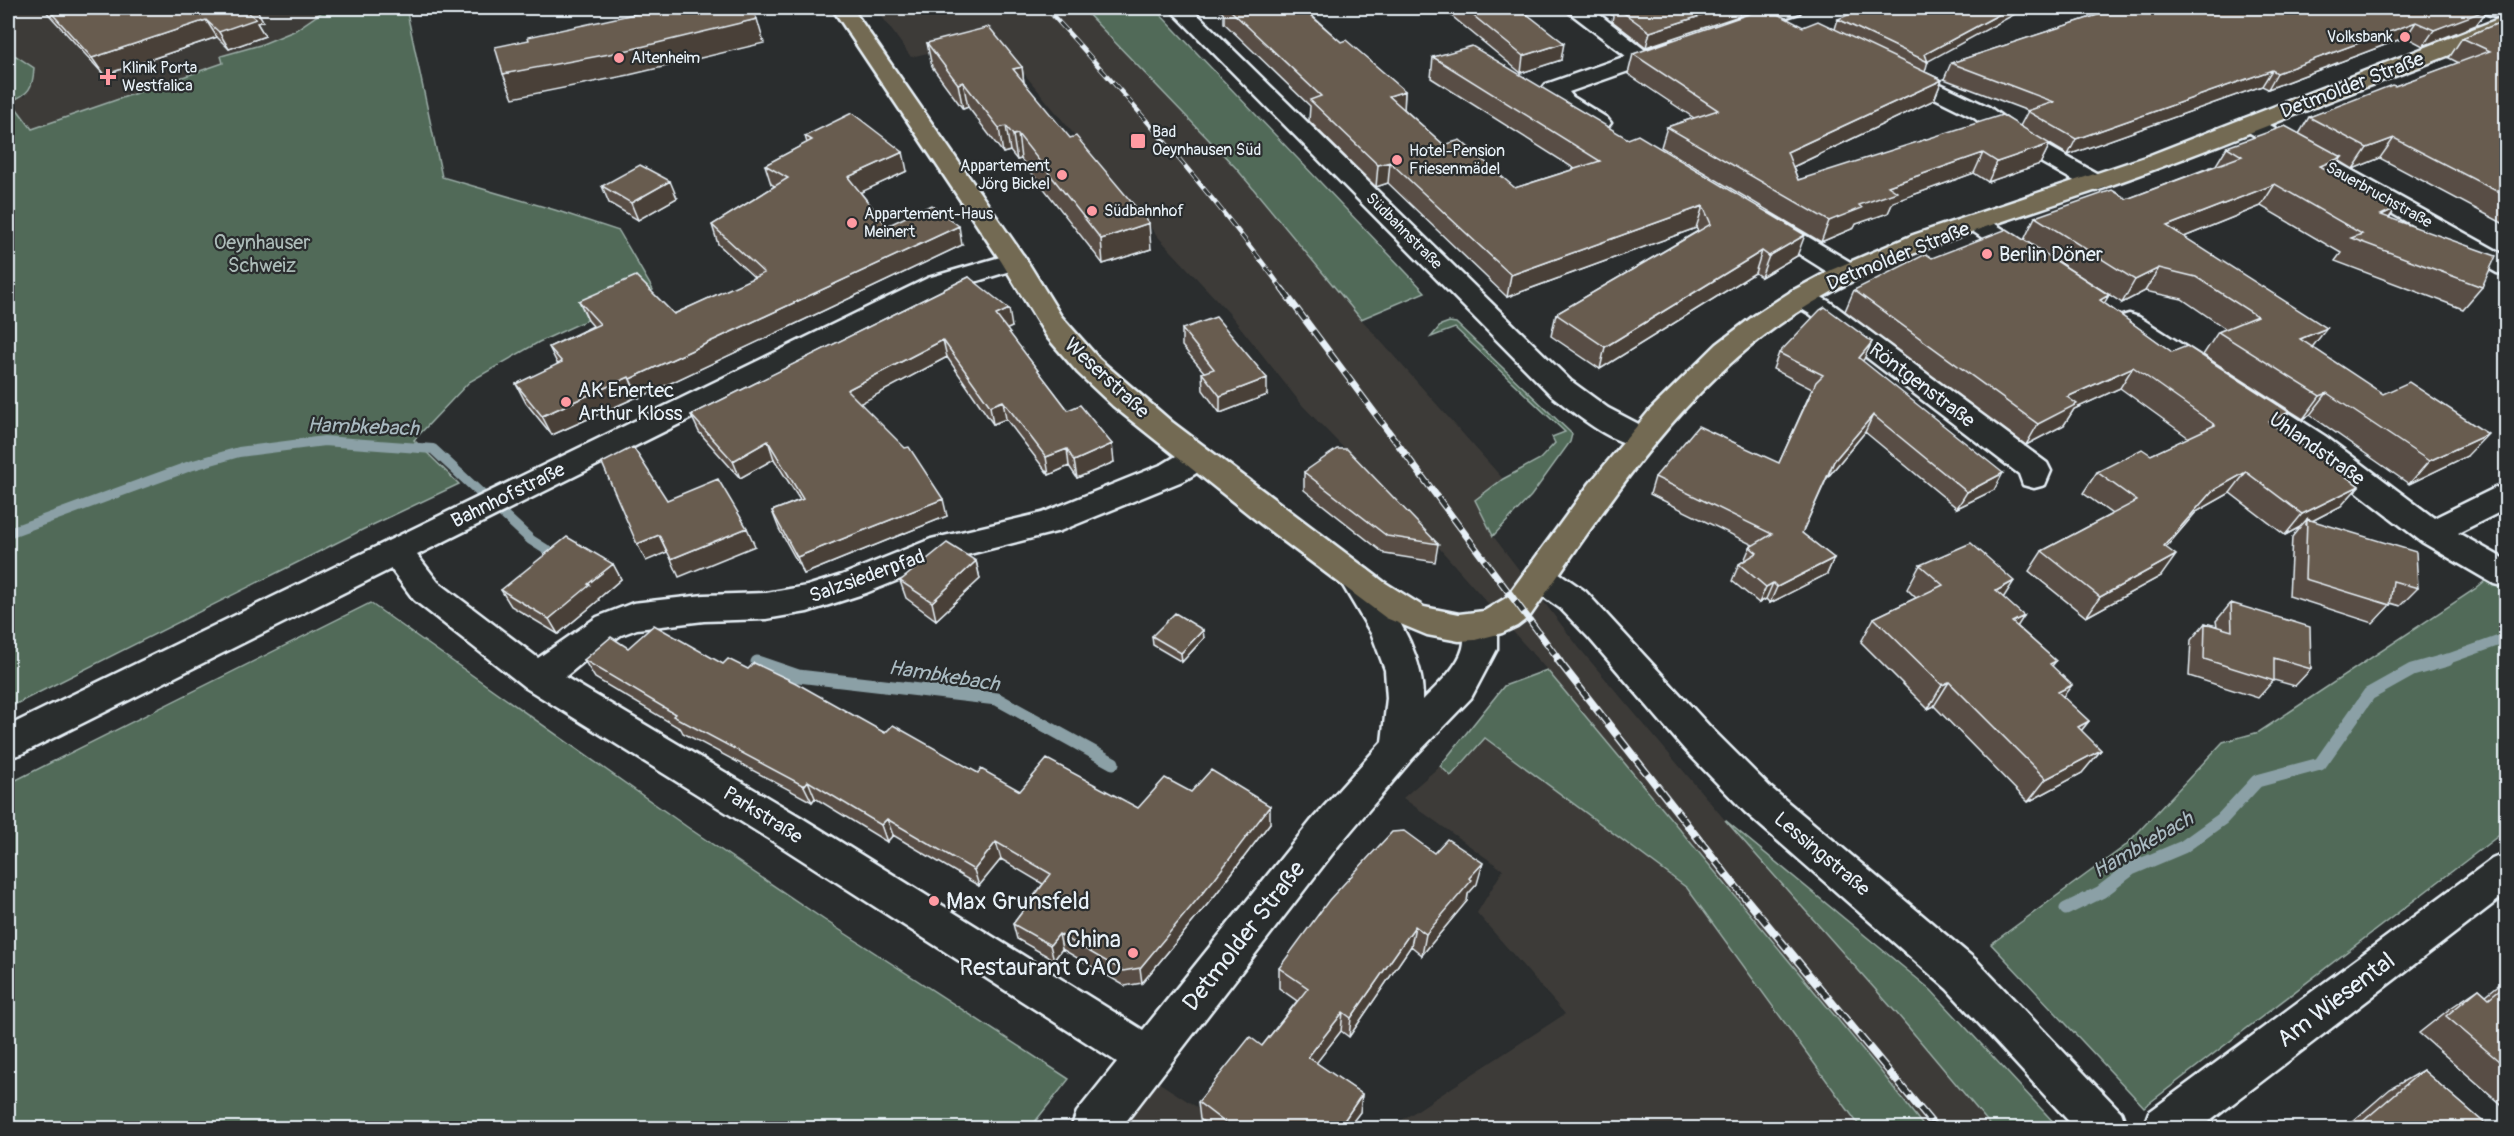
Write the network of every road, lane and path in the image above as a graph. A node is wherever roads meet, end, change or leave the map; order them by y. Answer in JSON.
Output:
{"nodes":[{"id":1,"x":842,"y":8,"type":"edge"},
{"id":2,"x":1179,"y":8,"type":"edge"},
{"id":3,"x":1578,"y":8,"type":"edge"},
{"id":4,"x":2491,"y":8,"type":"edge"},
{"id":5,"x":1785,"y":10,"type":"edge"},
{"id":6,"x":2506,"y":14,"type":"edge"},
{"id":7,"x":2506,"y":24,"type":"edge"},
{"id":8,"x":1808,"y":28,"type":"edge"},
{"id":9,"x":1710,"y":36,"type":"edge"},
{"id":10,"x":1688,"y":43,"type":"edge"},
{"id":11,"x":1642,"y":58,"type":"junction"},
{"id":12,"x":1877,"y":62,"type":"edge"},
{"id":13,"x":2251,"y":124,"type":"junction"},
{"id":14,"x":1616,"y":133,"type":"edge"},
{"id":15,"x":2096,"y":183,"type":"junction"},
{"id":16,"x":1739,"y":206,"type":"edge"},
{"id":17,"x":1977,"y":223,"type":"junction"},
{"id":18,"x":1014,"y":261,"type":"junction"},
{"id":19,"x":2506,"y":267,"type":"edge"},
{"id":20,"x":1847,"y":272,"type":"junction"},
{"id":21,"x":2056,"y":275,"type":"edge"},
{"id":22,"x":1802,"y":297,"type":"junction"},
{"id":23,"x":2105,"y":308,"type":"edge"},
{"id":24,"x":1641,"y":438,"type":"junction"},
{"id":25,"x":1197,"y":458,"type":"junction"},
{"id":26,"x":2034,"y":477,"type":"dead end"},
{"id":27,"x":2506,"y":496,"type":"edge"},
{"id":28,"x":2433,"y":534,"type":"junction"},
{"id":29,"x":396,"y":551,"type":"junction"},
{"id":30,"x":2506,"y":575,"type":"edge"},
{"id":31,"x":1540,"y":577,"type":"junction"},
{"id":32,"x":1356,"y":579,"type":"junction"},
{"id":33,"x":1480,"y":625,"type":"junction"},
{"id":34,"x":538,"y":678,"type":"junction"},
{"id":35,"x":8,"y":743,"type":"edge"},
{"id":36,"x":1400,"y":748,"type":"junction"},
{"id":37,"x":2506,"y":871,"type":"edge"},
{"id":38,"x":1149,"y":1058,"type":"junction"},
{"id":39,"x":1093,"y":1128,"type":"edge"},
{"id":40,"x":2105,"y":1128,"type":"edge"},
{"id":41,"x":2165,"y":1128,"type":"edge"}],
"edges":[{"from":1,"to":18,"type":"main road","name":"Weserstraße"},
{"from":2,"to":24,"type":"street","name":"Südbahnstraße"},
{"from":3,"to":11,"type":"street"},
{"from":4,"to":6,"type":"street"},
{"from":5,"to":8,"type":"street"},
{"from":5,"to":9,"type":"street"},
{"from":7,"to":13,"type":"main road","name":"Detmolder Straße"},
{"from":10,"to":11,"type":"street"},
{"from":11,"to":14,"type":"street"},
{"from":12,"to":15,"type":"street"},
{"from":13,"to":15,"type":"main road","name":"Detmolder Straße"},
{"from":13,"to":19,"type":"street","name":"Sauerbruchstraße"},
{"from":15,"to":17,"type":"main road","name":"Detmolder Straße"},
{"from":16,"to":20,"type":"street"},
{"from":17,"to":20,"type":"main road","name":"Detmolder Straße"},
{"from":17,"to":21,"type":"street"},
{"from":18,"to":25,"type":"main road","name":"Weserstraße"},
{"from":18,"to":29,"type":"street","name":"Bahnhofstraße"},
{"from":20,"to":22,"type":"main road","name":"Detmolder Straße"},
{"from":22,"to":24,"type":"main road","name":"Detmolder Straße"},
{"from":22,"to":26,"type":"street","name":"Röntgenstraße"},
{"from":23,"to":28,"type":"street","name":"Uhlandstraße"},
{"from":24,"to":31,"type":"main road","name":"Detmolder Straße"},
{"from":25,"to":32,"type":"main road","name":"Weserstraße"},
{"from":25,"to":34,"type":"street","name":"Salzsiederpfad"},
{"from":27,"to":28,"type":"street"},
{"from":28,"to":30,"type":"street","name":"Uhlandstraße"},
{"from":29,"to":34,"type":"street","name":"Parkstraße"},
{"from":29,"to":35,"type":"street","name":"Bahnhofstraße"},
{"from":31,"to":33,"type":"main road","name":"Detmolder Straße"},
{"from":31,"to":40,"type":"street","name":"Lessingstraße"},
{"from":32,"to":33,"type":"main road","name":"Weserstraße"},
{"from":32,"to":36,"type":"street"},
{"from":33,"to":36,"type":"street","name":"Detmolder Straße"},
{"from":34,"to":38,"type":"street","name":"Parkstraße"},
{"from":36,"to":38,"type":"street","name":"Detmolder Straße"},
{"from":37,"to":41,"type":"street","name":"Am Wiesental"},
{"from":38,"to":39,"type":"street","name":"Detmolder Straße"}]}
